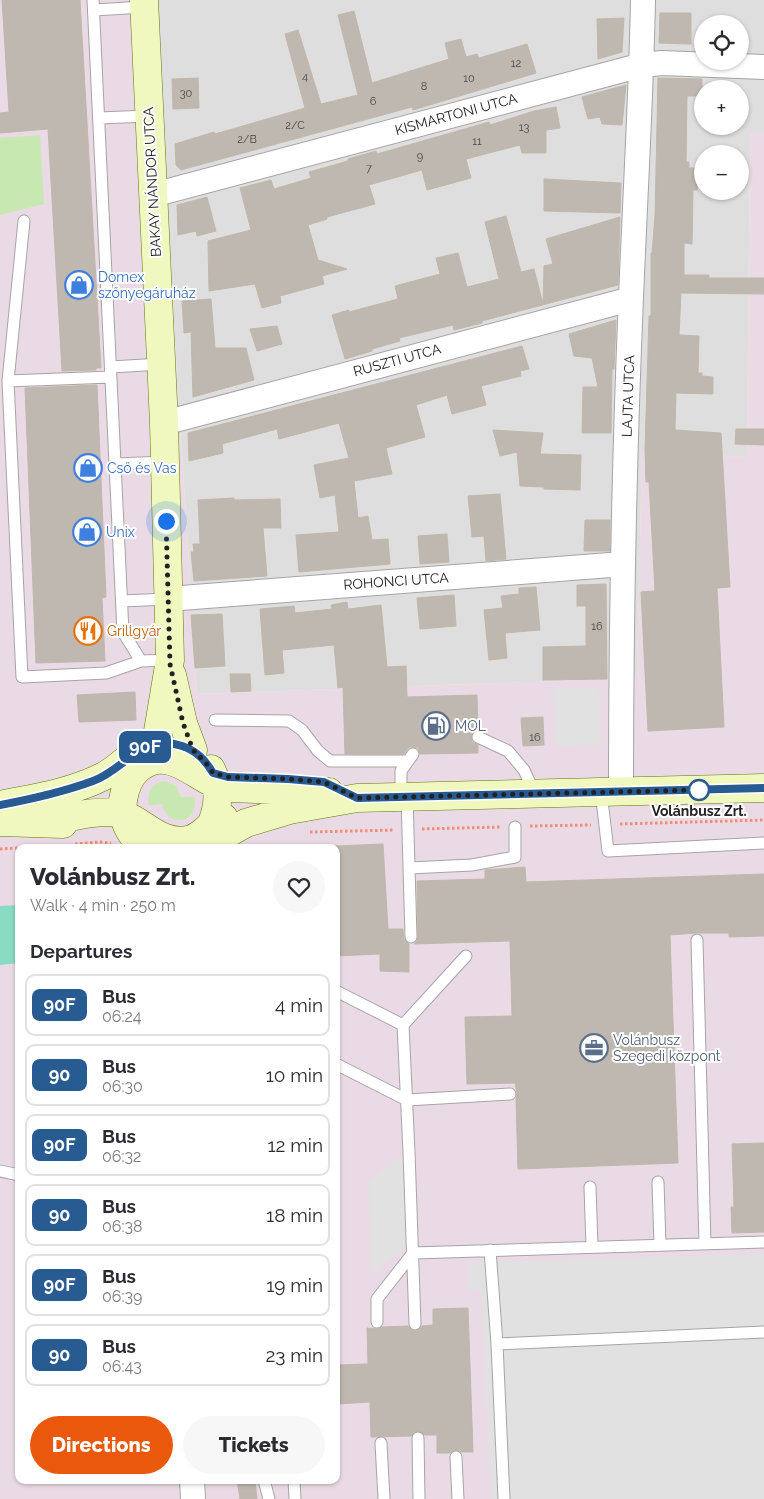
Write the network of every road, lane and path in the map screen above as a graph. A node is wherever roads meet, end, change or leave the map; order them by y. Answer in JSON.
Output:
{"nodes":[{"id":1,"x":643,"y":0,"type":"edge"},
{"id":2,"x":144,"y":3,"type":"edge"},
{"id":3,"x":93,"y":5,"type":"edge"},
{"id":4,"x":642,"y":65,"type":"junction"},
{"id":5,"x":764,"y":67,"type":"edge"},
{"id":6,"x":149,"y":116,"type":"junction"},
{"id":7,"x":99,"y":118,"type":"junction"},
{"id":8,"x":153,"y":195,"type":"junction"},
{"id":9,"x":24,"y":221,"type":"dead end"},
{"id":10,"x":631,"y":299,"type":"junction"},
{"id":11,"x":161,"y":364,"type":"junction"},
{"id":12,"x":111,"y":372,"type":"junction"},
{"id":13,"x":8,"y":381,"type":"junction"},
{"id":14,"x":164,"y":423,"type":"junction"},
{"id":15,"x":165,"y":462,"type":"junction"},
{"id":16,"x":116,"y":464,"type":"junction"},
{"id":17,"x":623,"y":564,"type":"junction"},
{"id":18,"x":168,"y":599,"type":"junction"},
{"id":19,"x":122,"y":601,"type":"junction"},
{"id":20,"x":141,"y":661,"type":"junction"},
{"id":21,"x":170,"y":662,"type":"junction"},
{"id":22,"x":215,"y":720,"type":"dead end"},
{"id":23,"x":478,"y":737,"type":"dead end"},
{"id":24,"x":193,"y":750,"type":"junction"},
{"id":25,"x":144,"y":761,"type":"junction"},
{"id":26,"x":215,"y":779,"type":"junction"},
{"id":27,"x":764,"y":788,"type":"edge"},
{"id":28,"x":611,"y":792,"type":"junction"},
{"id":29,"x":54,"y":793,"type":"junction"},
{"id":30,"x":535,"y":794,"type":"junction"},
{"id":31,"x":404,"y":797,"type":"junction"},
{"id":32,"x":357,"y":798,"type":"junction"},
{"id":33,"x":0,"y":805,"type":"edge"},
{"id":34,"x":0,"y":822,"type":"edge"},
{"id":35,"x":515,"y":827,"type":"dead end"},
{"id":36,"x":128,"y":834,"type":"edge"},
{"id":37,"x":203,"y":840,"type":"edge"},
{"id":38,"x":764,"y":842,"type":"edge"},
{"id":39,"x":72,"y":844,"type":"dead end"},
{"id":40,"x":15,"y":848,"type":"edge"},
{"id":41,"x":0,"y":849,"type":"edge"},
{"id":42,"x":409,"y":868,"type":"junction"},
{"id":43,"x":410,"y":937,"type":"dead end"},
{"id":44,"x":697,"y":940,"type":"dead end"},
{"id":45,"x":466,"y":956,"type":"dead end"},
{"id":46,"x":340,"y":993,"type":"edge"},
{"id":47,"x":403,"y":1025,"type":"junction"},
{"id":48,"x":340,"y":1066,"type":"edge"},
{"id":49,"x":510,"y":1094,"type":"dead end"},
{"id":50,"x":407,"y":1100,"type":"junction"},
{"id":51,"x":0,"y":1171,"type":"edge"},
{"id":52,"x":15,"y":1173,"type":"edge"},
{"id":53,"x":658,"y":1182,"type":"dead end"},
{"id":54,"x":590,"y":1187,"type":"dead end"},
{"id":55,"x":764,"y":1242,"type":"edge"},
{"id":56,"x":705,"y":1244,"type":"junction"},
{"id":57,"x":660,"y":1246,"type":"junction"},
{"id":58,"x":592,"y":1247,"type":"junction"},
{"id":59,"x":490,"y":1250,"type":"junction"},
{"id":60,"x":412,"y":1252,"type":"junction"},
{"id":61,"x":377,"y":1322,"type":"dead end"},
{"id":62,"x":415,"y":1324,"type":"dead end"},
{"id":63,"x":764,"y":1332,"type":"edge"},
{"id":64,"x":497,"y":1344,"type":"junction"},
{"id":65,"x":418,"y":1438,"type":"dead end"},
{"id":66,"x":381,"y":1443,"type":"dead end"},
{"id":67,"x":456,"y":1457,"type":"dead end"},
{"id":68,"x":192,"y":1484,"type":"edge"},
{"id":69,"x":265,"y":1484,"type":"edge"},
{"id":70,"x":294,"y":1484,"type":"edge"},
{"id":71,"x":192,"y":1499,"type":"edge"},
{"id":72,"x":269,"y":1499,"type":"edge"},
{"id":73,"x":295,"y":1499,"type":"edge"},
{"id":74,"x":384,"y":1499,"type":"edge"},
{"id":75,"x":419,"y":1499,"type":"edge"},
{"id":76,"x":458,"y":1499,"type":"edge"},
{"id":77,"x":504,"y":1499,"type":"edge"}],
"edges":[{"from":1,"to":4,"type":"street","name":"LAJTA UTCA"},
{"from":2,"to":3,"type":"lane"},
{"from":2,"to":6,"type":"main road","name":"BAKAY NÁNDOR UTCA"},
{"from":3,"to":7,"type":"lane"},
{"from":4,"to":5,"type":"street","name":"KISMARTONI UTCA"},
{"from":4,"to":8,"type":"street","name":"KISMARTONI UTCA"},
{"from":4,"to":10,"type":"street","name":"LAJTA UTCA"},
{"from":6,"to":7,"type":"lane"},
{"from":6,"to":8,"type":"main road","name":"BAKAY NÁNDOR UTCA"},
{"from":7,"to":12,"type":"lane"},
{"from":8,"to":11,"type":"main road","name":"BAKAY NÁNDOR UTCA"},
{"from":9,"to":13,"type":"lane"},
{"from":10,"to":14,"type":"street","name":"RUSZTI UTCA"},
{"from":10,"to":17,"type":"street","name":"LAJTA UTCA"},
{"from":11,"to":12,"type":"lane"},
{"from":11,"to":14,"type":"main road","name":"BAKAY NÁNDOR UTCA"},
{"from":12,"to":13,"type":"lane"},
{"from":12,"to":16,"type":"lane"},
{"from":13,"to":20,"type":"lane"},
{"from":14,"to":15,"type":"main road","name":"BAKAY NÁNDOR UTCA"},
{"from":15,"to":16,"type":"lane"},
{"from":15,"to":18,"type":"main road","name":"BAKAY NÁNDOR UTCA"},
{"from":16,"to":19,"type":"lane"},
{"from":17,"to":18,"type":"street","name":"ROHONCI UTCA"},
{"from":17,"to":28,"type":"street","name":"LAJTA UTCA"},
{"from":18,"to":19,"type":"lane"},
{"from":18,"to":21,"type":"main road","name":"BAKAY NÁNDOR UTCA"},
{"from":19,"to":20,"type":"lane"},
{"from":20,"to":21,"type":"lane"},
{"from":21,"to":24,"type":"main road","name":"BAKAY NÁNDOR UTCA"},
{"from":21,"to":25,"type":"main road","name":"BAKAY NÁNDOR UTCA"},
{"from":22,"to":31,"type":"lane"},
{"from":23,"to":30,"type":"lane"},
{"from":24,"to":25,"type":"main road"},
{"from":24,"to":26,"type":"main road"},
{"from":25,"to":26,"type":"main road"},
{"from":25,"to":29,"type":"main road"},
{"from":25,"to":29,"type":"main road"},
{"from":25,"to":36,"type":"main road"},
{"from":26,"to":32,"type":"main road"},
{"from":26,"to":37,"type":"main road"},
{"from":27,"to":28,"type":"main road"},
{"from":28,"to":30,"type":"main road"},
{"from":28,"to":38,"type":"lane"},
{"from":29,"to":33,"type":"main road"},
{"from":30,"to":31,"type":"main road"},
{"from":31,"to":32,"type":"main road"},
{"from":31,"to":42,"type":"lane"},
{"from":32,"to":37,"type":"main road"},
{"from":34,"to":36,"type":"main road"},
{"from":35,"to":42,"type":"lane"},
{"from":36,"to":37,"type":"main road"},
{"from":36,"to":39,"type":"path"},
{"from":40,"to":41,"type":"path"},
{"from":42,"to":43,"type":"lane"},
{"from":44,"to":56,"type":"lane"},
{"from":45,"to":47,"type":"lane"},
{"from":46,"to":47,"type":"lane"},
{"from":47,"to":50,"type":"lane"},
{"from":48,"to":50,"type":"lane"},
{"from":49,"to":50,"type":"lane"},
{"from":50,"to":60,"type":"lane"},
{"from":51,"to":52,"type":"lane"},
{"from":53,"to":57,"type":"lane"},
{"from":54,"to":58,"type":"lane"},
{"from":55,"to":56,"type":"lane"},
{"from":56,"to":57,"type":"lane"},
{"from":57,"to":58,"type":"lane"},
{"from":58,"to":59,"type":"lane"},
{"from":59,"to":60,"type":"lane"},
{"from":59,"to":64,"type":"lane"},
{"from":60,"to":61,"type":"lane"},
{"from":60,"to":62,"type":"lane"},
{"from":63,"to":64,"type":"lane"},
{"from":64,"to":77,"type":"lane"},
{"from":65,"to":75,"type":"lane"},
{"from":66,"to":74,"type":"lane"},
{"from":67,"to":76,"type":"lane"},
{"from":68,"to":71,"type":"street"},
{"from":69,"to":72,"type":"lane"},
{"from":70,"to":73,"type":"lane"}]}
